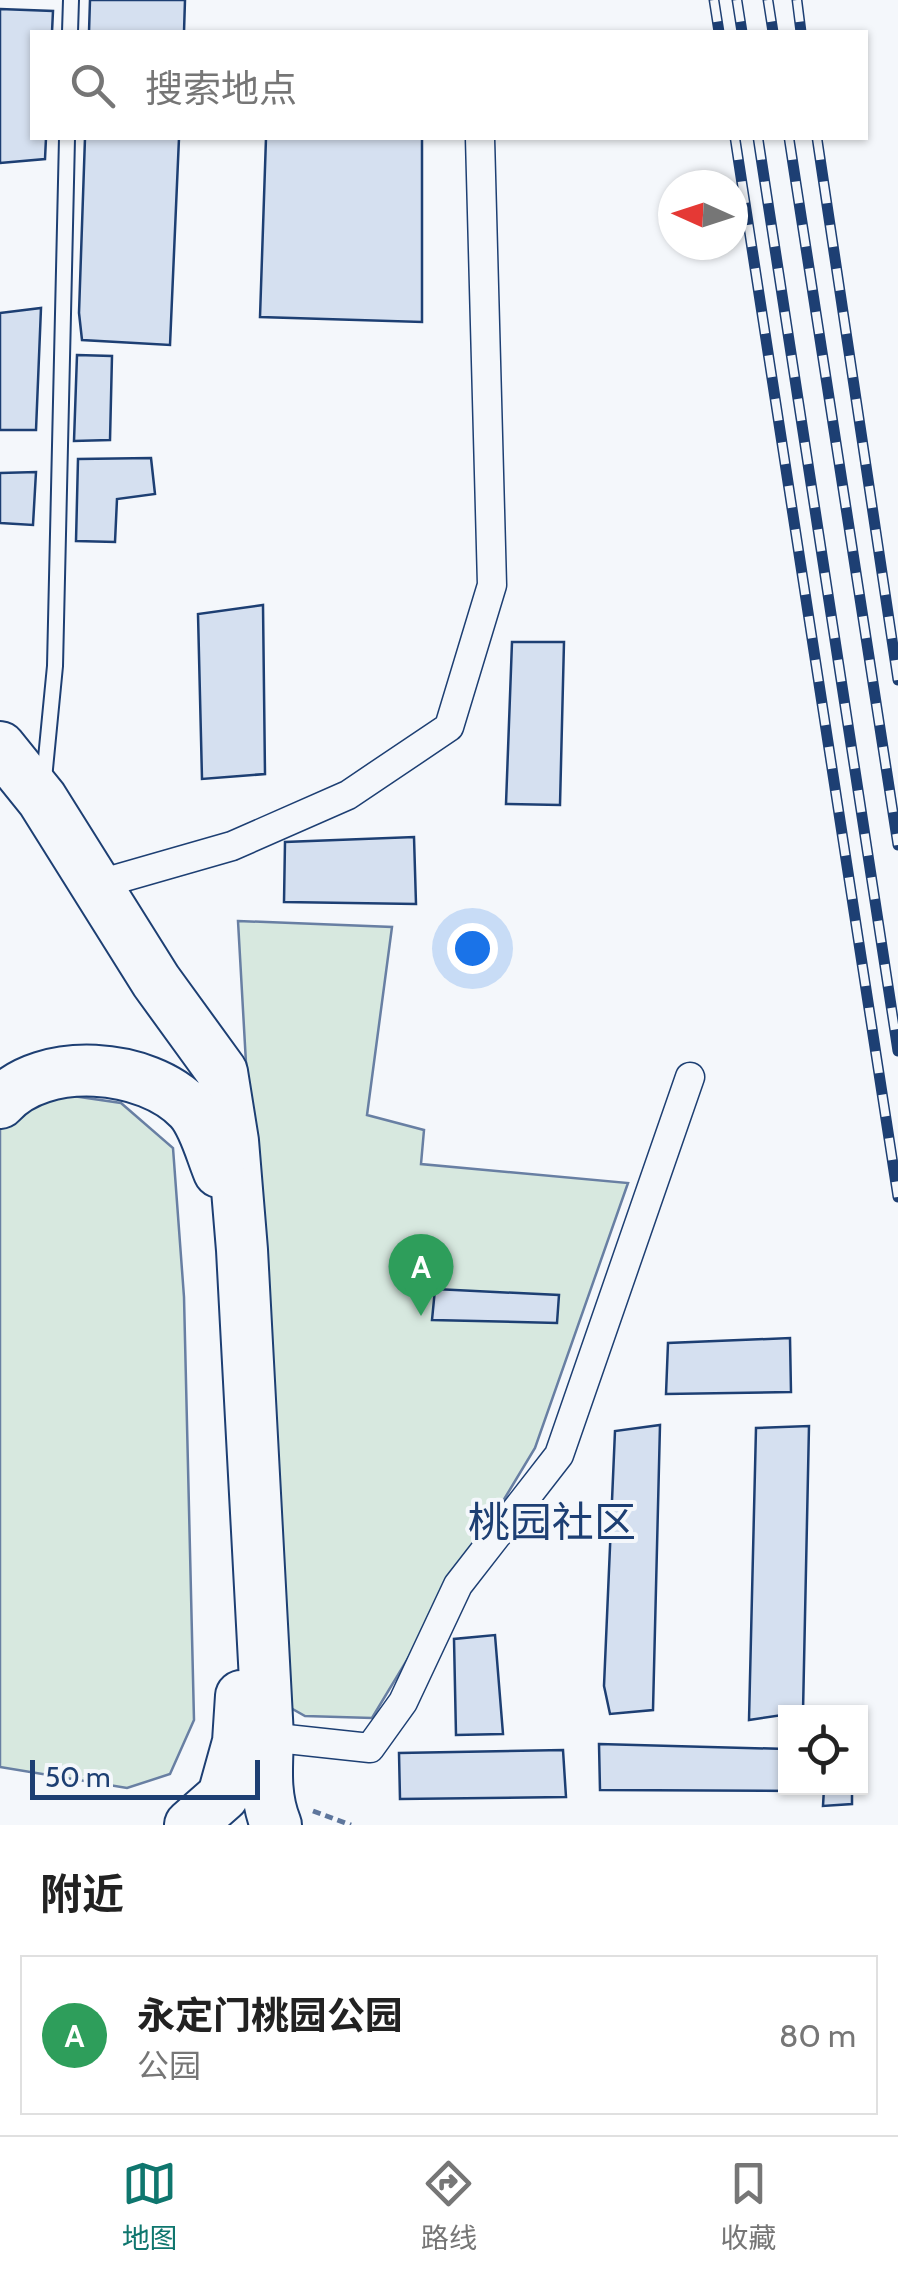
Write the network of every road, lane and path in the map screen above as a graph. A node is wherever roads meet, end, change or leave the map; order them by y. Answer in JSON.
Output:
{"nodes":[{"id":1,"x":70,"y":0,"type":"edge"},
{"id":2,"x":70,"y":30,"type":"edge"},
{"id":3,"x":67,"y":140,"type":"edge"},
{"id":4,"x":480,"y":140,"type":"edge"},
{"id":5,"x":0,"y":747,"type":"edge"},
{"id":6,"x":42,"y":800,"type":"junction"},
{"id":7,"x":96,"y":886,"type":"junction"},
{"id":8,"x":690,"y":1077,"type":"dead end"},
{"id":9,"x":0,"y":1103,"type":"edge"},
{"id":10,"x":268,"y":1737,"type":"junction"},
{"id":11,"x":190,"y":1825,"type":"edge"},
{"id":12,"x":276,"y":1825,"type":"edge"}],
"edges":[{"from":1,"to":2,"type":"lane"},
{"from":3,"to":6,"type":"lane"},
{"from":4,"to":7,"type":"street"},
{"from":5,"to":6,"type":"highway"},
{"from":6,"to":7,"type":"highway"},
{"from":7,"to":10,"type":"highway"},
{"from":8,"to":10,"type":"street"},
{"from":9,"to":11,"type":"highway"},
{"from":10,"to":12,"type":"highway"}]}
